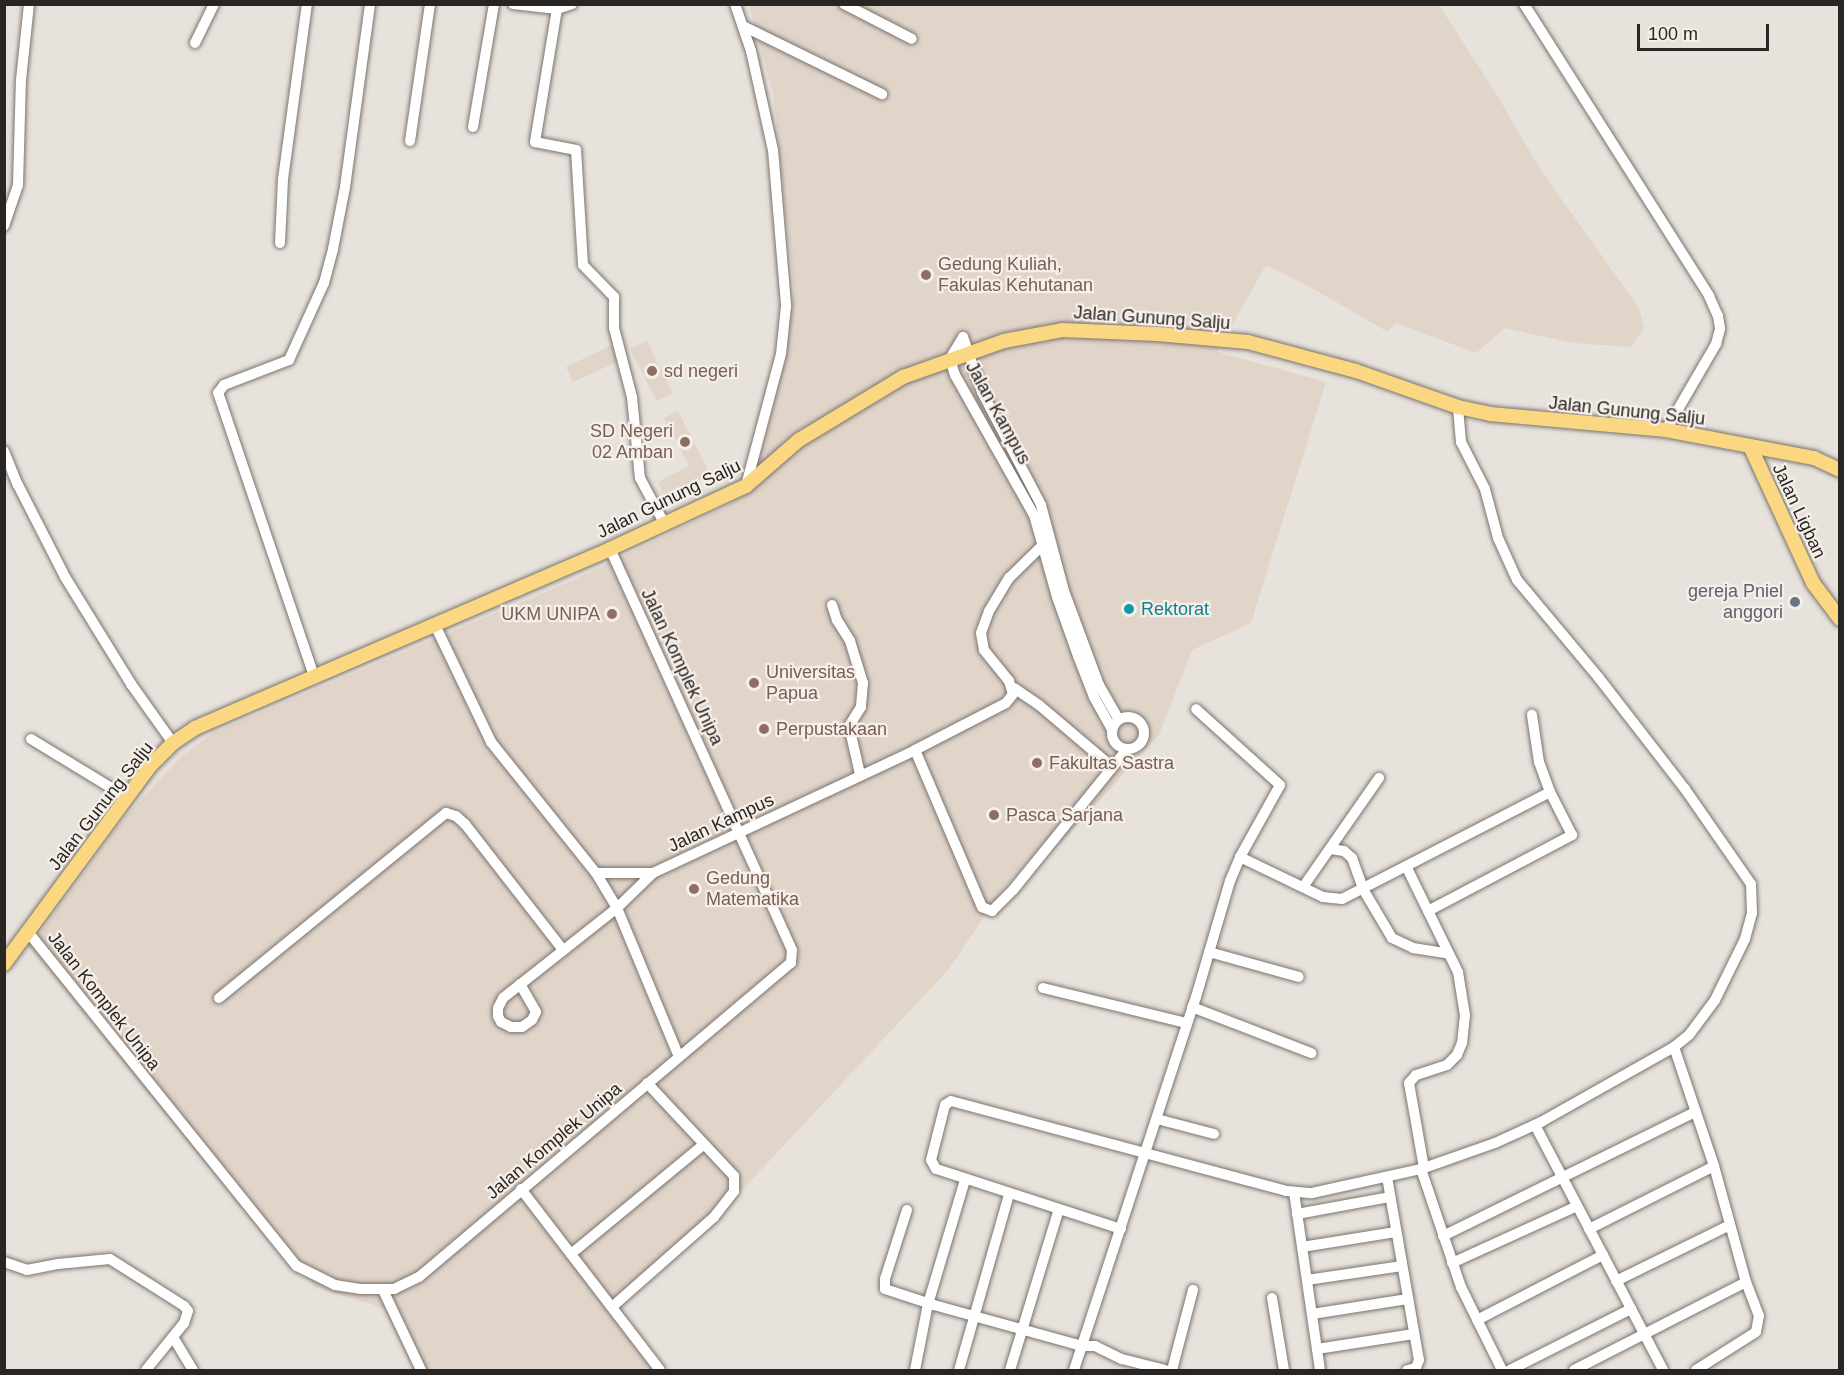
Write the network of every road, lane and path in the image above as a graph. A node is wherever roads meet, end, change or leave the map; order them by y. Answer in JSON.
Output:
{"nodes":[{"id":1,"x":29,"y":4,"type":"edge"},
{"id":2,"x":214,"y":4,"type":"edge"},
{"id":3,"x":307,"y":4,"type":"edge"},
{"id":4,"x":369,"y":4,"type":"edge"},
{"id":5,"x":430,"y":4,"type":"edge"},
{"id":6,"x":494,"y":4,"type":"edge"},
{"id":7,"x":513,"y":4,"type":"edge"},
{"id":8,"x":735,"y":4,"type":"edge"},
{"id":9,"x":844,"y":4,"type":"edge"},
{"id":10,"x":1524,"y":4,"type":"edge"},
{"id":11,"x":564,"y":6,"type":"edge"},
{"id":12,"x":743,"y":26,"type":"junction"},
{"id":13,"x":912,"y":39,"type":"dead end"},
{"id":14,"x":195,"y":43,"type":"dead end"},
{"id":15,"x":882,"y":94,"type":"dead end"},
{"id":16,"x":473,"y":127,"type":"dead end"},
{"id":17,"x":410,"y":141,"type":"dead end"},
{"id":18,"x":4,"y":226,"type":"edge"},
{"id":19,"x":279,"y":243,"type":"dead end"},
{"id":20,"x":969,"y":352,"type":"junction"},
{"id":21,"x":950,"y":359,"type":"junction"},
{"id":22,"x":1458,"y":407,"type":"junction"},
{"id":23,"x":1666,"y":430,"type":"junction"},
{"id":24,"x":1750,"y":446,"type":"junction"},
{"id":25,"x":4,"y":451,"type":"edge"},
{"id":26,"x":1839,"y":470,"type":"edge"},
{"id":27,"x":746,"y":486,"type":"junction"},
{"id":28,"x":664,"y":524,"type":"junction"},
{"id":29,"x":1046,"y":541,"type":"junction"},
{"id":30,"x":610,"y":549,"type":"junction"},
{"id":31,"x":1026,"y":561,"type":"junction"},
{"id":32,"x":1052,"y":562,"type":"junction"},
{"id":33,"x":832,"y":605,"type":"dead end"},
{"id":34,"x":1839,"y":619,"type":"edge"},
{"id":35,"x":435,"y":625,"type":"junction"},
{"id":36,"x":315,"y":676,"type":"junction"},
{"id":37,"x":1091,"y":677,"type":"junction"},
{"id":38,"x":1014,"y":688,"type":"junction"},
{"id":39,"x":1196,"y":709,"type":"dead end"},
{"id":40,"x":1532,"y":715,"type":"dead end"},
{"id":41,"x":1119,"y":720,"type":"junction"},
{"id":42,"x":1112,"y":730,"type":"junction"},
{"id":43,"x":31,"y":739,"type":"dead end"},
{"id":44,"x":173,"y":742,"type":"junction"},
{"id":45,"x":915,"y":750,"type":"junction"},
{"id":46,"x":1127,"y":750,"type":"junction"},
{"id":47,"x":1112,"y":767,"type":"junction"},
{"id":48,"x":860,"y":774,"type":"junction"},
{"id":49,"x":1379,"y":778,"type":"dead end"},
{"id":50,"x":1550,"y":792,"type":"junction"},
{"id":51,"x":126,"y":797,"type":"junction"},
{"id":52,"x":740,"y":833,"type":"junction"},
{"id":53,"x":1330,"y":849,"type":"junction"},
{"id":54,"x":1240,"y":857,"type":"junction"},
{"id":55,"x":1406,"y":866,"type":"junction"},
{"id":56,"x":596,"y":873,"type":"junction"},
{"id":57,"x":652,"y":873,"type":"junction"},
{"id":58,"x":1303,"y":887,"type":"junction"},
{"id":59,"x":1363,"y":889,"type":"junction"},
{"id":60,"x":616,"y":908,"type":"junction"},
{"id":61,"x":1428,"y":911,"type":"junction"},
{"id":62,"x":28,"y":932,"type":"junction"},
{"id":63,"x":562,"y":950,"type":"junction"},
{"id":64,"x":1209,"y":952,"type":"junction"},
{"id":65,"x":1449,"y":954,"type":"junction"},
{"id":66,"x":4,"y":964,"type":"edge"},
{"id":67,"x":1299,"y":977,"type":"dead end"},
{"id":68,"x":520,"y":984,"type":"dead end"},
{"id":69,"x":1043,"y":988,"type":"dead end"},
{"id":70,"x":219,"y":998,"type":"dead end"},
{"id":71,"x":1192,"y":1007,"type":"junction"},
{"id":72,"x":1187,"y":1023,"type":"junction"},
{"id":73,"x":1674,"y":1047,"type":"junction"},
{"id":74,"x":1311,"y":1053,"type":"dead end"},
{"id":75,"x":679,"y":1058,"type":"junction"},
{"id":76,"x":647,"y":1083,"type":"junction"},
{"id":77,"x":1695,"y":1112,"type":"junction"},
{"id":78,"x":1156,"y":1119,"type":"junction"},
{"id":79,"x":1535,"y":1125,"type":"junction"},
{"id":80,"x":1214,"y":1134,"type":"dead end"},
{"id":81,"x":703,"y":1145,"type":"junction"},
{"id":82,"x":1145,"y":1154,"type":"junction"},
{"id":83,"x":1714,"y":1166,"type":"junction"},
{"id":84,"x":1423,"y":1168,"type":"junction"},
{"id":85,"x":1562,"y":1176,"type":"junction"},
{"id":86,"x":1387,"y":1177,"type":"junction"},
{"id":87,"x":965,"y":1180,"type":"junction"},
{"id":88,"x":521,"y":1189,"type":"junction"},
{"id":89,"x":1294,"y":1192,"type":"junction"},
{"id":90,"x":1009,"y":1194,"type":"junction"},
{"id":91,"x":1390,"y":1197,"type":"junction"},
{"id":92,"x":1577,"y":1206,"type":"junction"},
{"id":93,"x":1059,"y":1209,"type":"junction"},
{"id":94,"x":907,"y":1210,"type":"dead end"},
{"id":95,"x":1297,"y":1214,"type":"junction"},
{"id":96,"x":1730,"y":1225,"type":"junction"},
{"id":97,"x":1121,"y":1229,"type":"junction"},
{"id":98,"x":1589,"y":1229,"type":"junction"},
{"id":99,"x":1396,"y":1232,"type":"junction"},
{"id":100,"x":1443,"y":1236,"type":"junction"},
{"id":101,"x":1302,"y":1247,"type":"junction"},
{"id":102,"x":570,"y":1254,"type":"junction"},
{"id":103,"x":1603,"y":1255,"type":"junction"},
{"id":104,"x":4,"y":1262,"type":"edge"},
{"id":105,"x":1452,"y":1263,"type":"junction"},
{"id":106,"x":1402,"y":1266,"type":"junction"},
{"id":107,"x":1306,"y":1280,"type":"junction"},
{"id":108,"x":1616,"y":1281,"type":"junction"},
{"id":109,"x":1746,"y":1282,"type":"junction"},
{"id":110,"x":383,"y":1290,"type":"junction"},
{"id":111,"x":1193,"y":1290,"type":"dead end"},
{"id":112,"x":1272,"y":1298,"type":"dead end"},
{"id":113,"x":1408,"y":1299,"type":"junction"},
{"id":114,"x":928,"y":1304,"type":"junction"},
{"id":115,"x":612,"y":1307,"type":"junction"},
{"id":116,"x":1631,"y":1309,"type":"junction"},
{"id":117,"x":1312,"y":1314,"type":"junction"},
{"id":118,"x":974,"y":1316,"type":"junction"},
{"id":119,"x":1476,"y":1320,"type":"junction"},
{"id":120,"x":1021,"y":1329,"type":"junction"},
{"id":121,"x":1414,"y":1334,"type":"junction"},
{"id":122,"x":1643,"y":1334,"type":"junction"},
{"id":123,"x":173,"y":1337,"type":"junction"},
{"id":124,"x":1082,"y":1346,"type":"junction"},
{"id":125,"x":1317,"y":1349,"type":"junction"},
{"id":126,"x":146,"y":1370,"type":"edge"},
{"id":127,"x":193,"y":1371,"type":"edge"},
{"id":128,"x":421,"y":1371,"type":"edge"},
{"id":129,"x":660,"y":1371,"type":"edge"},
{"id":130,"x":915,"y":1371,"type":"edge"},
{"id":131,"x":960,"y":1371,"type":"edge"},
{"id":132,"x":1010,"y":1371,"type":"edge"},
{"id":133,"x":1074,"y":1371,"type":"edge"},
{"id":134,"x":1165,"y":1371,"type":"edge"},
{"id":135,"x":1172,"y":1371,"type":"edge"},
{"id":136,"x":1284,"y":1371,"type":"edge"},
{"id":137,"x":1320,"y":1371,"type":"edge"},
{"id":138,"x":1407,"y":1371,"type":"edge"},
{"id":139,"x":1502,"y":1371,"type":"edge"},
{"id":140,"x":1510,"y":1371,"type":"edge"},
{"id":141,"x":1575,"y":1371,"type":"edge"},
{"id":142,"x":1663,"y":1371,"type":"edge"},
{"id":143,"x":1696,"y":1371,"type":"edge"}],
"edges":[{"from":1,"to":18,"type":"street"},
{"from":2,"to":14,"type":"street"},
{"from":3,"to":19,"type":"street"},
{"from":4,"to":36,"type":"street"},
{"from":5,"to":17,"type":"street"},
{"from":6,"to":16,"type":"street"},
{"from":7,"to":11,"type":"street"},
{"from":8,"to":12,"type":"street"},
{"from":9,"to":13,"type":"street"},
{"from":10,"to":23,"type":"street"},
{"from":11,"to":28,"type":"street"},
{"from":12,"to":15,"type":"street"},
{"from":12,"to":27,"type":"street"},
{"from":20,"to":21,"type":"main road","name":"Jalan Gunung Salju"},
{"from":20,"to":22,"type":"main road","name":"Jalan Gunung Salju"},
{"from":20,"to":29,"type":"street","name":"Jalan Kampus"},
{"from":21,"to":27,"type":"main road","name":"Jalan Gunung Salju"},
{"from":21,"to":29,"type":"street","name":"Jalan Kampus"},
{"from":22,"to":23,"type":"main road","name":"Jalan Gunung Salju"},
{"from":22,"to":73,"type":"street"},
{"from":23,"to":24,"type":"main road","name":"Jalan Gunung Salju"},
{"from":24,"to":26,"type":"main road","name":"Jalan Gunung Salju"},
{"from":24,"to":34,"type":"main road","name":"Jalan Ligban"},
{"from":25,"to":44,"type":"street"},
{"from":27,"to":28,"type":"main road","name":"Jalan Gunung Salju"},
{"from":28,"to":30,"type":"main road","name":"Jalan Gunung Salju"},
{"from":29,"to":31,"type":"street"},
{"from":29,"to":32,"type":"street","name":"Jalan Kampus"},
{"from":30,"to":35,"type":"main road","name":"Jalan Gunung Salju"},
{"from":30,"to":52,"type":"street","name":"Jalan Komplek Unipa"},
{"from":31,"to":32,"type":"street"},
{"from":31,"to":38,"type":"street"},
{"from":32,"to":37,"type":"street","name":"Jalan Kampus"},
{"from":33,"to":48,"type":"street"},
{"from":35,"to":36,"type":"main road","name":"Jalan Gunung Salju"},
{"from":35,"to":56,"type":"street"},
{"from":36,"to":44,"type":"main road","name":"Jalan Gunung Salju"},
{"from":37,"to":41,"type":"street","name":"Jalan Kampus"},
{"from":37,"to":42,"type":"street","name":"Jalan Kampus"},
{"from":38,"to":45,"type":"street","name":"Jalan Kampus"},
{"from":38,"to":47,"type":"street"},
{"from":39,"to":54,"type":"street"},
{"from":40,"to":50,"type":"street"},
{"from":41,"to":42,"type":"street"},
{"from":41,"to":46,"type":"street"},
{"from":42,"to":46,"type":"street","name":"Jalan Kampus"},
{"from":43,"to":51,"type":"street"},
{"from":44,"to":51,"type":"main road","name":"Jalan Gunung Salju"},
{"from":45,"to":47,"type":"street"},
{"from":45,"to":48,"type":"street","name":"Jalan Kampus"},
{"from":46,"to":47,"type":"street"},
{"from":48,"to":52,"type":"street","name":"Jalan Kampus"},
{"from":49,"to":53,"type":"street"},
{"from":50,"to":55,"type":"street"},
{"from":50,"to":61,"type":"street"},
{"from":51,"to":62,"type":"main road","name":"Jalan Gunung Salju"},
{"from":52,"to":57,"type":"street","name":"Jalan Kampus"},
{"from":52,"to":75,"type":"street","name":"Jalan Komplek Unipa"},
{"from":53,"to":58,"type":"street"},
{"from":53,"to":59,"type":"street"},
{"from":54,"to":58,"type":"street"},
{"from":54,"to":64,"type":"street"},
{"from":55,"to":59,"type":"street"},
{"from":55,"to":61,"type":"street"},
{"from":56,"to":57,"type":"street"},
{"from":56,"to":60,"type":"street"},
{"from":57,"to":60,"type":"street","name":"Jalan Kampus"},
{"from":58,"to":59,"type":"street"},
{"from":59,"to":65,"type":"street"},
{"from":60,"to":63,"type":"street","name":"Jalan Kampus"},
{"from":60,"to":75,"type":"street"},
{"from":61,"to":65,"type":"street"},
{"from":62,"to":66,"type":"main road","name":"Jalan Gunung Salju"},
{"from":62,"to":110,"type":"street","name":"Jalan Komplek Unipa"},
{"from":63,"to":68,"type":"street","name":"Jalan Kampus"},
{"from":63,"to":70,"type":"street"},
{"from":64,"to":67,"type":"street"},
{"from":64,"to":71,"type":"street"},
{"from":65,"to":84,"type":"street"},
{"from":69,"to":72,"type":"street"},
{"from":71,"to":72,"type":"street"},
{"from":71,"to":74,"type":"street"},
{"from":72,"to":78,"type":"street"},
{"from":73,"to":77,"type":"street"},
{"from":73,"to":79,"type":"street"},
{"from":75,"to":76,"type":"street","name":"Jalan Komplek Unipa"},
{"from":76,"to":81,"type":"street"},
{"from":76,"to":88,"type":"street","name":"Jalan Komplek Unipa"},
{"from":77,"to":83,"type":"street"},
{"from":77,"to":85,"type":"street"},
{"from":78,"to":80,"type":"street"},
{"from":78,"to":82,"type":"street"},
{"from":79,"to":84,"type":"street"},
{"from":79,"to":85,"type":"street"},
{"from":81,"to":102,"type":"street"},
{"from":81,"to":115,"type":"street"},
{"from":82,"to":87,"type":"street"},
{"from":82,"to":89,"type":"street"},
{"from":82,"to":97,"type":"street"},
{"from":83,"to":96,"type":"street"},
{"from":83,"to":98,"type":"street"},
{"from":84,"to":86,"type":"street"},
{"from":84,"to":100,"type":"street"},
{"from":85,"to":92,"type":"street"},
{"from":85,"to":100,"type":"street"},
{"from":86,"to":89,"type":"street"},
{"from":86,"to":91,"type":"street"},
{"from":87,"to":90,"type":"street"},
{"from":87,"to":114,"type":"street"},
{"from":88,"to":102,"type":"street"},
{"from":88,"to":110,"type":"street","name":"Jalan Komplek Unipa"},
{"from":89,"to":95,"type":"street"},
{"from":90,"to":93,"type":"street"},
{"from":90,"to":118,"type":"street"},
{"from":91,"to":95,"type":"street"},
{"from":91,"to":99,"type":"street"},
{"from":92,"to":98,"type":"street"},
{"from":92,"to":105,"type":"street"},
{"from":93,"to":97,"type":"street"},
{"from":93,"to":120,"type":"street"},
{"from":94,"to":114,"type":"street"},
{"from":95,"to":101,"type":"street"},
{"from":96,"to":108,"type":"street"},
{"from":96,"to":109,"type":"street"},
{"from":97,"to":124,"type":"street"},
{"from":98,"to":103,"type":"street"},
{"from":99,"to":101,"type":"street"},
{"from":99,"to":106,"type":"street"},
{"from":100,"to":105,"type":"street"},
{"from":101,"to":107,"type":"street"},
{"from":102,"to":115,"type":"street"},
{"from":103,"to":108,"type":"street"},
{"from":103,"to":119,"type":"street"},
{"from":104,"to":123,"type":"street"},
{"from":105,"to":119,"type":"street"},
{"from":106,"to":107,"type":"street"},
{"from":106,"to":113,"type":"street"},
{"from":107,"to":117,"type":"street"},
{"from":108,"to":116,"type":"street"},
{"from":109,"to":122,"type":"street"},
{"from":109,"to":143,"type":"street"},
{"from":110,"to":128,"type":"street"},
{"from":111,"to":135,"type":"street"},
{"from":112,"to":136,"type":"street"},
{"from":113,"to":117,"type":"street"},
{"from":113,"to":121,"type":"street"},
{"from":114,"to":118,"type":"street"},
{"from":114,"to":130,"type":"street"},
{"from":115,"to":129,"type":"street"},
{"from":116,"to":122,"type":"street"},
{"from":116,"to":140,"type":"street"},
{"from":117,"to":125,"type":"street"},
{"from":118,"to":120,"type":"street"},
{"from":118,"to":131,"type":"street"},
{"from":119,"to":139,"type":"street"},
{"from":120,"to":124,"type":"street"},
{"from":120,"to":132,"type":"street"},
{"from":121,"to":125,"type":"street"},
{"from":121,"to":138,"type":"street"},
{"from":122,"to":141,"type":"street"},
{"from":122,"to":142,"type":"street"},
{"from":123,"to":126,"type":"street"},
{"from":123,"to":127,"type":"street"},
{"from":124,"to":133,"type":"street"},
{"from":124,"to":134,"type":"street"},
{"from":125,"to":137,"type":"street"}]}
